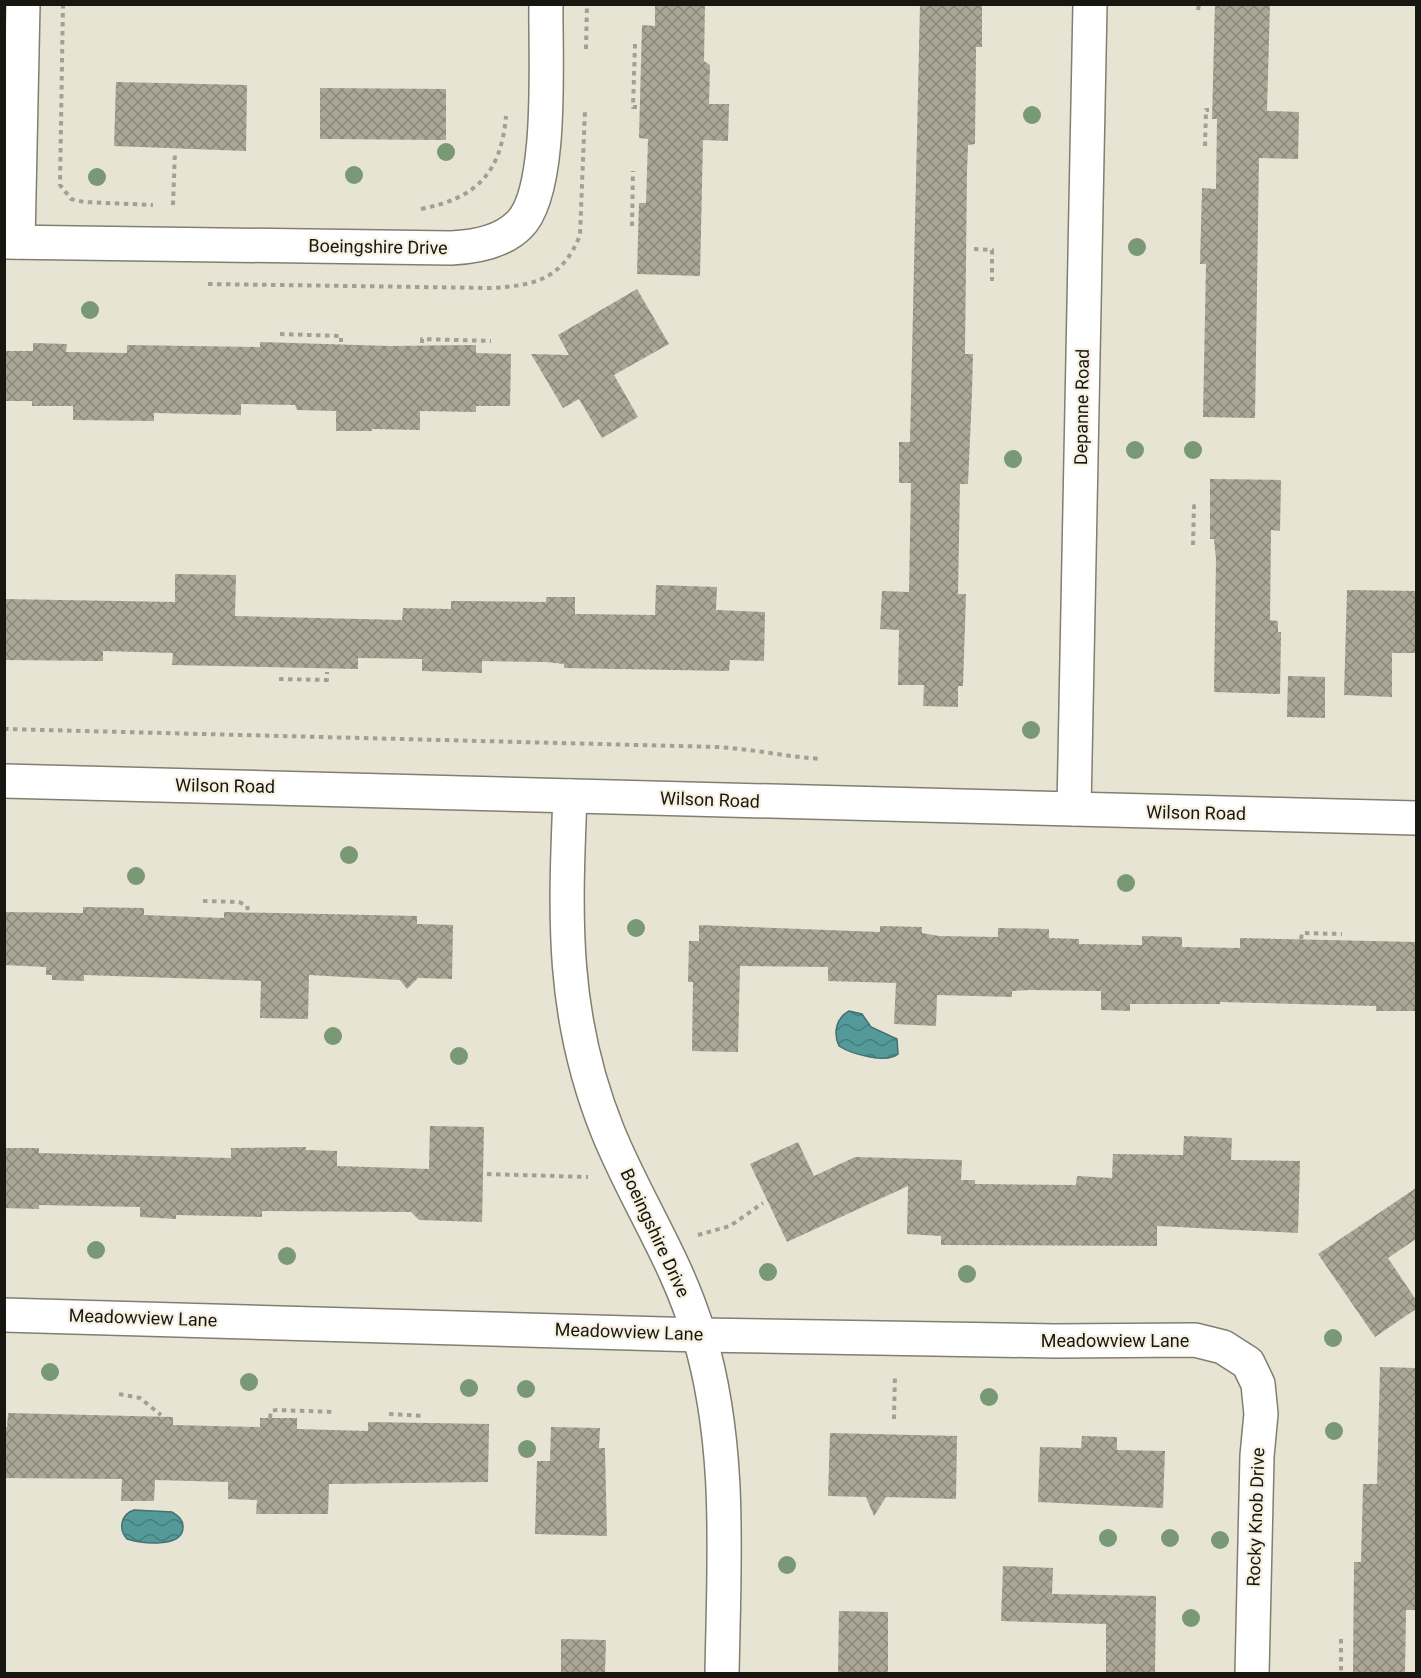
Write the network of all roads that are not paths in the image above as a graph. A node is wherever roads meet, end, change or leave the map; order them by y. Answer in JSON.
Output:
{"nodes":[{"id":1,"x":23,"y":4,"type":"edge"},
{"id":2,"x":546,"y":4,"type":"edge"},
{"id":3,"x":1090,"y":4,"type":"edge"},
{"id":4,"x":11,"y":242,"type":"edge"},
{"id":5,"x":4,"y":781,"type":"edge"},
{"id":6,"x":570,"y":796,"type":"junction"},
{"id":7,"x":1074,"y":809,"type":"junction"},
{"id":8,"x":1416,"y":818,"type":"edge"},
{"id":9,"x":4,"y":1315,"type":"edge"},
{"id":10,"x":699,"y":1335,"type":"junction"},
{"id":11,"x":1248,"y":1363,"type":"joint"},
{"id":12,"x":722,"y":1674,"type":"edge"},
{"id":13,"x":1252,"y":1674,"type":"edge"}],
"edges":[{"from":1,"to":4,"type":"street"},
{"from":2,"to":4,"type":"street","name":"Boeingshire Drive"},
{"from":3,"to":7,"type":"street","name":"Depanne Road"},
{"from":5,"to":6,"type":"street","name":"Wilson Road"},
{"from":6,"to":7,"type":"street","name":"Wilson Road"},
{"from":6,"to":10,"type":"street","name":"Boeingshire Drive"},
{"from":7,"to":8,"type":"street","name":"Wilson Road"},
{"from":9,"to":10,"type":"street","name":"Meadowview Lane"},
{"from":10,"to":11,"type":"street","name":"Meadowview Lane"},
{"from":10,"to":12,"type":"street","name":"Boeingshire Drive"},
{"from":11,"to":13,"type":"street","name":"Rocky Knob Drive"}]}
